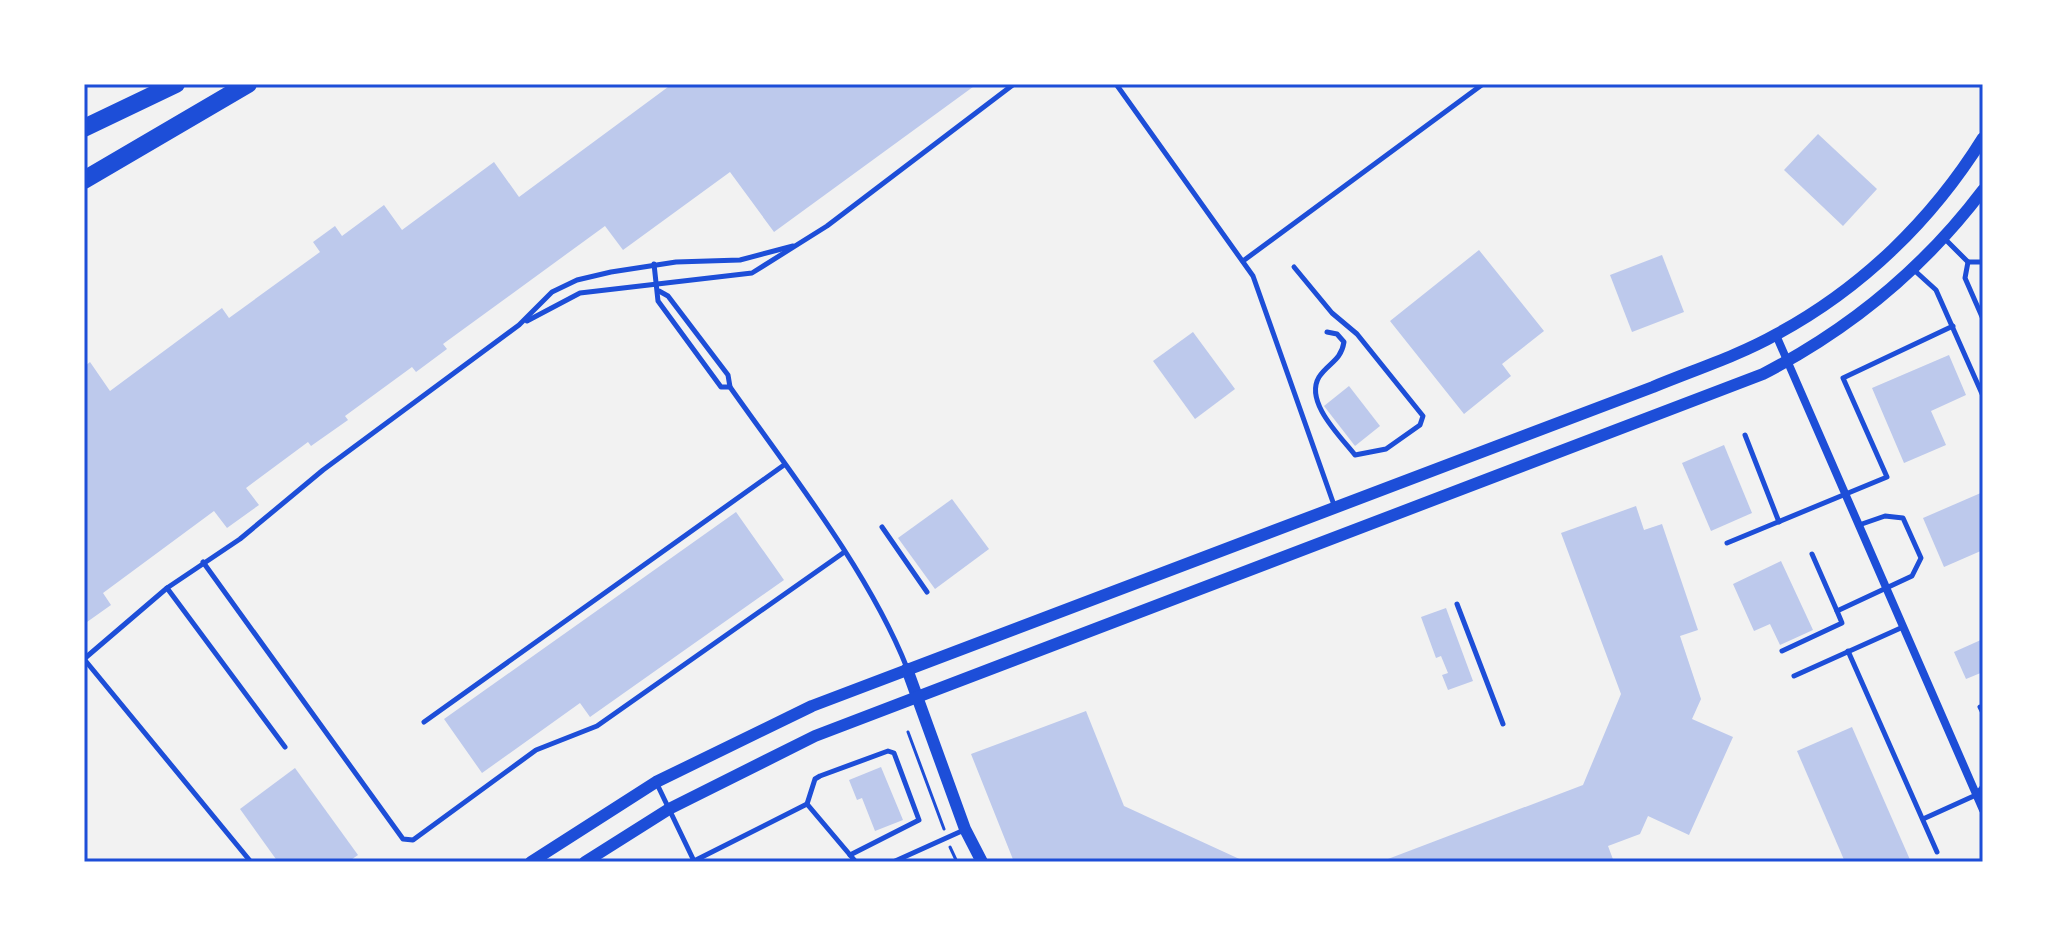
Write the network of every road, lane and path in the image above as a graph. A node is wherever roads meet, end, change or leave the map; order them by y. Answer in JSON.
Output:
{"nodes":[{"id":1,"x":239,"y":84,"type":"edge"},
{"id":2,"x":248,"y":84,"type":"edge"},
{"id":3,"x":1014,"y":84,"type":"edge"},
{"id":4,"x":1116,"y":84,"type":"edge"},
{"id":5,"x":1483,"y":84,"type":"edge"},
{"id":6,"x":170,"y":88,"type":"edge"},
{"id":7,"x":84,"y":127,"type":"edge"},
{"id":8,"x":1983,"y":138,"type":"edge"},
{"id":9,"x":84,"y":166,"type":"edge"},
{"id":10,"x":84,"y":180,"type":"edge"},
{"id":11,"x":1983,"y":190,"type":"edge"},
{"id":12,"x":1944,"y":238,"type":"junction"},
{"id":13,"x":793,"y":246,"type":"junction"},
{"id":14,"x":1243,"y":261,"type":"junction"},
{"id":15,"x":1968,"y":262,"type":"junction"},
{"id":16,"x":1983,"y":262,"type":"edge"},
{"id":17,"x":654,"y":264,"type":"junction"},
{"id":18,"x":1294,"y":267,"type":"dead end"},
{"id":19,"x":1913,"y":270,"type":"junction"},
{"id":20,"x":658,"y":287,"type":"junction"},
{"id":21,"x":1983,"y":319,"type":"edge"},
{"id":22,"x":519,"y":325,"type":"junction"},
{"id":23,"x":1953,"y":326,"type":"junction"},
{"id":24,"x":1327,"y":332,"type":"dead end"},
{"id":25,"x":1776,"y":335,"type":"junction"},
{"id":26,"x":1788,"y":362,"type":"junction"},
{"id":27,"x":730,"y":387,"type":"junction"},
{"id":28,"x":1983,"y":396,"type":"edge"},
{"id":29,"x":1745,"y":435,"type":"dead end"},
{"id":30,"x":785,"y":465,"type":"junction"},
{"id":31,"x":1845,"y":494,"type":"junction"},
{"id":32,"x":1335,"y":509,"type":"junction"},
{"id":33,"x":1779,"y":522,"type":"junction"},
{"id":34,"x":1858,"y":525,"type":"junction"},
{"id":35,"x":882,"y":527,"type":"dead end"},
{"id":36,"x":1345,"y":534,"type":"junction"},
{"id":37,"x":1727,"y":543,"type":"dead end"},
{"id":38,"x":843,"y":553,"type":"junction"},
{"id":39,"x":1812,"y":554,"type":"dead end"},
{"id":40,"x":203,"y":562,"type":"junction"},
{"id":41,"x":167,"y":588,"type":"junction"},
{"id":42,"x":1886,"y":589,"type":"junction"},
{"id":43,"x":927,"y":592,"type":"dead end"},
{"id":44,"x":1457,"y":604,"type":"dead end"},
{"id":45,"x":1837,"y":611,"type":"junction"},
{"id":46,"x":1903,"y":627,"type":"junction"},
{"id":47,"x":1782,"y":651,"type":"dead end"},
{"id":48,"x":1848,"y":651,"type":"junction"},
{"id":49,"x":907,"y":669,"type":"junction"},
{"id":50,"x":1794,"y":676,"type":"dead end"},
{"id":51,"x":917,"y":696,"type":"junction"},
{"id":52,"x":424,"y":722,"type":"dead end"},
{"id":53,"x":1503,"y":724,"type":"dead end"},
{"id":54,"x":908,"y":732,"type":"dead end"},
{"id":55,"x":285,"y":747,"type":"dead end"},
{"id":56,"x":656,"y":782,"type":"junction"},
{"id":57,"x":1983,"y":786,"type":"edge"},
{"id":58,"x":1976,"y":795,"type":"junction"},
{"id":59,"x":807,"y":804,"type":"junction"},
{"id":60,"x":669,"y":809,"type":"junction"},
{"id":61,"x":1983,"y":810,"type":"edge"},
{"id":62,"x":1923,"y":819,"type":"junction"},
{"id":63,"x":965,"y":829,"type":"junction"},
{"id":64,"x":947,"y":837,"type":"junction"},
{"id":65,"x":1937,"y":852,"type":"dead end"},
{"id":66,"x":850,"y":855,"type":"junction"},
{"id":67,"x":251,"y":862,"type":"edge"},
{"id":68,"x":531,"y":862,"type":"edge"},
{"id":69,"x":585,"y":862,"type":"edge"},
{"id":70,"x":694,"y":862,"type":"edge"},
{"id":71,"x":856,"y":862,"type":"edge"},
{"id":72,"x":893,"y":862,"type":"edge"},
{"id":73,"x":957,"y":862,"type":"edge"},
{"id":74,"x":982,"y":862,"type":"edge"}],
"edges":[{"from":1,"to":9,"type":"highway"},
{"from":2,"to":10,"type":"highway"},
{"from":3,"to":13,"type":"lane"},
{"from":4,"to":14,"type":"lane"},
{"from":5,"to":14,"type":"lane"},
{"from":6,"to":7,"type":"highway"},
{"from":8,"to":25,"type":"street"},
{"from":11,"to":12,"type":"street"},
{"from":12,"to":15,"type":"lane"},
{"from":12,"to":19,"type":"street"},
{"from":13,"to":17,"type":"lane"},
{"from":13,"to":20,"type":"lane"},
{"from":14,"to":32,"type":"lane"},
{"from":15,"to":16,"type":"lane"},
{"from":15,"to":21,"type":"lane"},
{"from":17,"to":20,"type":"lane"},
{"from":17,"to":22,"type":"lane"},
{"from":18,"to":24,"type":"lane"},
{"from":19,"to":23,"type":"lane"},
{"from":19,"to":26,"type":"street"},
{"from":20,"to":22,"type":"lane"},
{"from":20,"to":27,"type":"lane"},
{"from":20,"to":27,"type":"lane"},
{"from":22,"to":40,"type":"lane"},
{"from":23,"to":28,"type":"lane"},
{"from":23,"to":31,"type":"lane"},
{"from":25,"to":26,"type":"street"},
{"from":25,"to":32,"type":"street"},
{"from":26,"to":31,"type":"street"},
{"from":26,"to":36,"type":"street"},
{"from":27,"to":30,"type":"lane"},
{"from":29,"to":33,"type":"lane"},
{"from":30,"to":38,"type":"lane"},
{"from":30,"to":52,"type":"lane"},
{"from":31,"to":33,"type":"lane"},
{"from":31,"to":34,"type":"street"},
{"from":32,"to":36,"type":"street"},
{"from":32,"to":49,"type":"street"},
{"from":33,"to":37,"type":"lane"},
{"from":34,"to":42,"type":"street"},
{"from":34,"to":42,"type":"lane"},
{"from":35,"to":43,"type":"lane"},
{"from":36,"to":51,"type":"street"},
{"from":38,"to":40,"type":"lane"},
{"from":38,"to":49,"type":"lane"},
{"from":39,"to":45,"type":"lane"},
{"from":40,"to":41,"type":"lane"},
{"from":41,"to":55,"type":"lane"},
{"from":41,"to":67,"type":"lane"},
{"from":42,"to":45,"type":"lane"},
{"from":42,"to":46,"type":"street"},
{"from":44,"to":53,"type":"lane"},
{"from":45,"to":47,"type":"lane"},
{"from":46,"to":48,"type":"lane"},
{"from":46,"to":58,"type":"street"},
{"from":48,"to":50,"type":"lane"},
{"from":48,"to":62,"type":"lane"},
{"from":49,"to":51,"type":"street"},
{"from":49,"to":56,"type":"street"},
{"from":51,"to":60,"type":"street"},
{"from":51,"to":63,"type":"street"},
{"from":54,"to":64,"type":"path"},
{"from":56,"to":60,"type":"lane"},
{"from":56,"to":68,"type":"street"},
{"from":57,"to":58,"type":"lane"},
{"from":58,"to":61,"type":"street"},
{"from":58,"to":62,"type":"lane"},
{"from":59,"to":66,"type":"lane"},
{"from":59,"to":66,"type":"lane"},
{"from":59,"to":70,"type":"lane"},
{"from":60,"to":69,"type":"street"},
{"from":60,"to":70,"type":"lane"},
{"from":62,"to":65,"type":"lane"},
{"from":63,"to":64,"type":"lane"},
{"from":63,"to":74,"type":"street"},
{"from":64,"to":72,"type":"lane"},
{"from":64,"to":73,"type":"path"},
{"from":66,"to":71,"type":"lane"}]}
